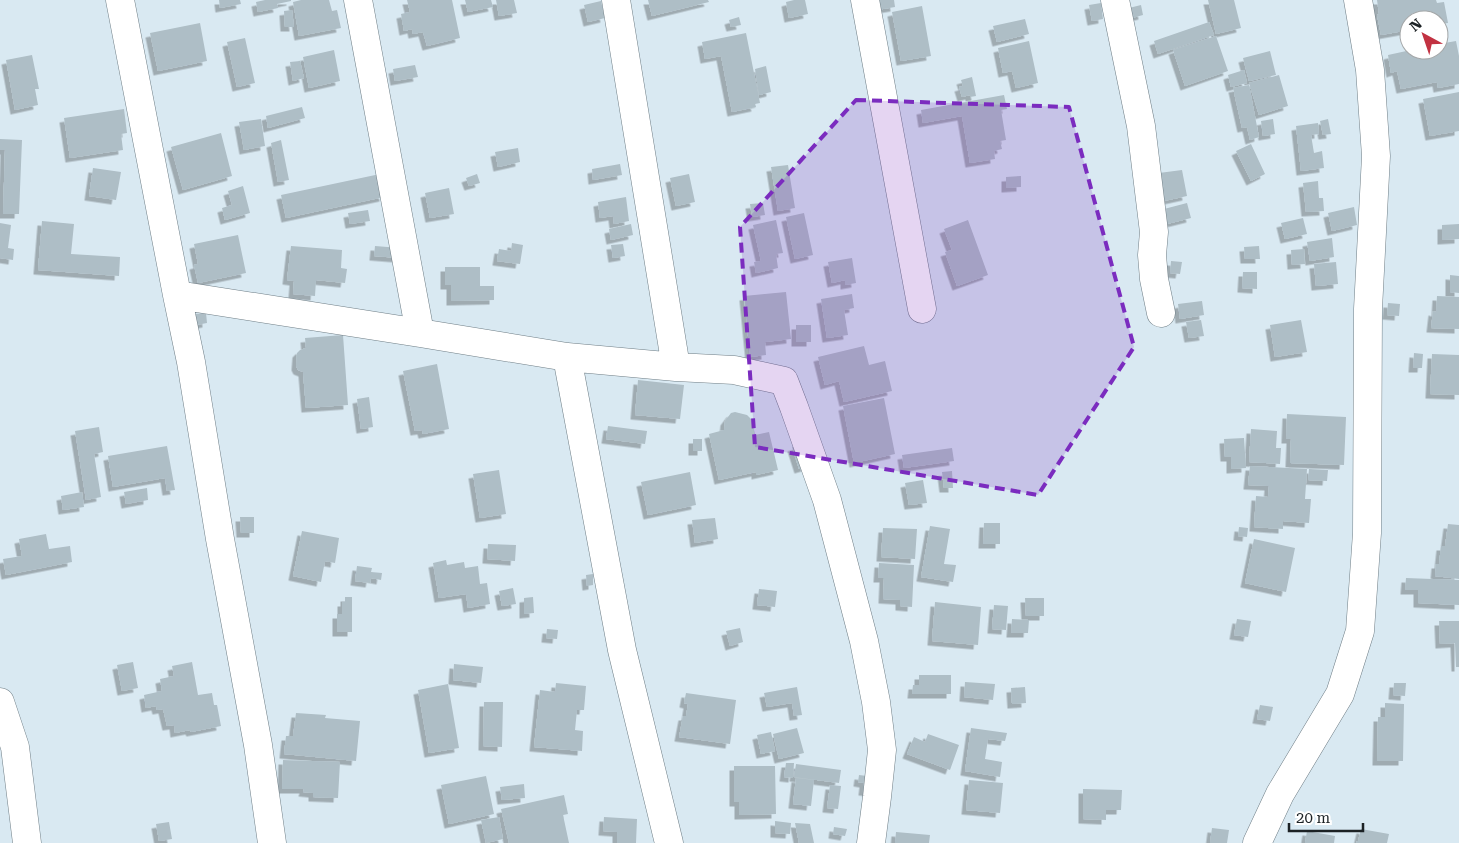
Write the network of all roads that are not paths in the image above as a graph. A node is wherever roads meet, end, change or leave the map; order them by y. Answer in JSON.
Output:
{"nodes":[{"id":1,"x":120,"y":0,"type":"edge"},
{"id":2,"x":358,"y":0,"type":"edge"},
{"id":3,"x":616,"y":0,"type":"edge"},
{"id":4,"x":865,"y":0,"type":"edge"},
{"id":5,"x":1115,"y":0,"type":"edge"},
{"id":6,"x":1358,"y":0,"type":"edge"},
{"id":7,"x":177,"y":295,"type":"junction"},
{"id":8,"x":922,"y":309,"type":"dead end"},
{"id":9,"x":1160,"y":313,"type":"dead end"},
{"id":10,"x":420,"y":333,"type":"junction"},
{"id":11,"x":567,"y":357,"type":"junction"},
{"id":12,"x":676,"y":367,"type":"junction"},
{"id":13,"x":0,"y":702,"type":"edge"},
{"id":14,"x":27,"y":843,"type":"edge"},
{"id":15,"x":272,"y":843,"type":"edge"},
{"id":16,"x":669,"y":843,"type":"edge"},
{"id":17,"x":871,"y":843,"type":"edge"},
{"id":18,"x":1257,"y":843,"type":"edge"}],
"edges":[{"from":1,"to":7,"type":"street"},
{"from":2,"to":10,"type":"street"},
{"from":3,"to":12,"type":"street"},
{"from":4,"to":8,"type":"street"},
{"from":5,"to":9,"type":"street"},
{"from":6,"to":18,"type":"street"},
{"from":7,"to":10,"type":"street"},
{"from":7,"to":15,"type":"street"},
{"from":10,"to":11,"type":"street"},
{"from":11,"to":12,"type":"street"},
{"from":11,"to":16,"type":"street"},
{"from":12,"to":17,"type":"street"},
{"from":13,"to":14,"type":"street"}]}
